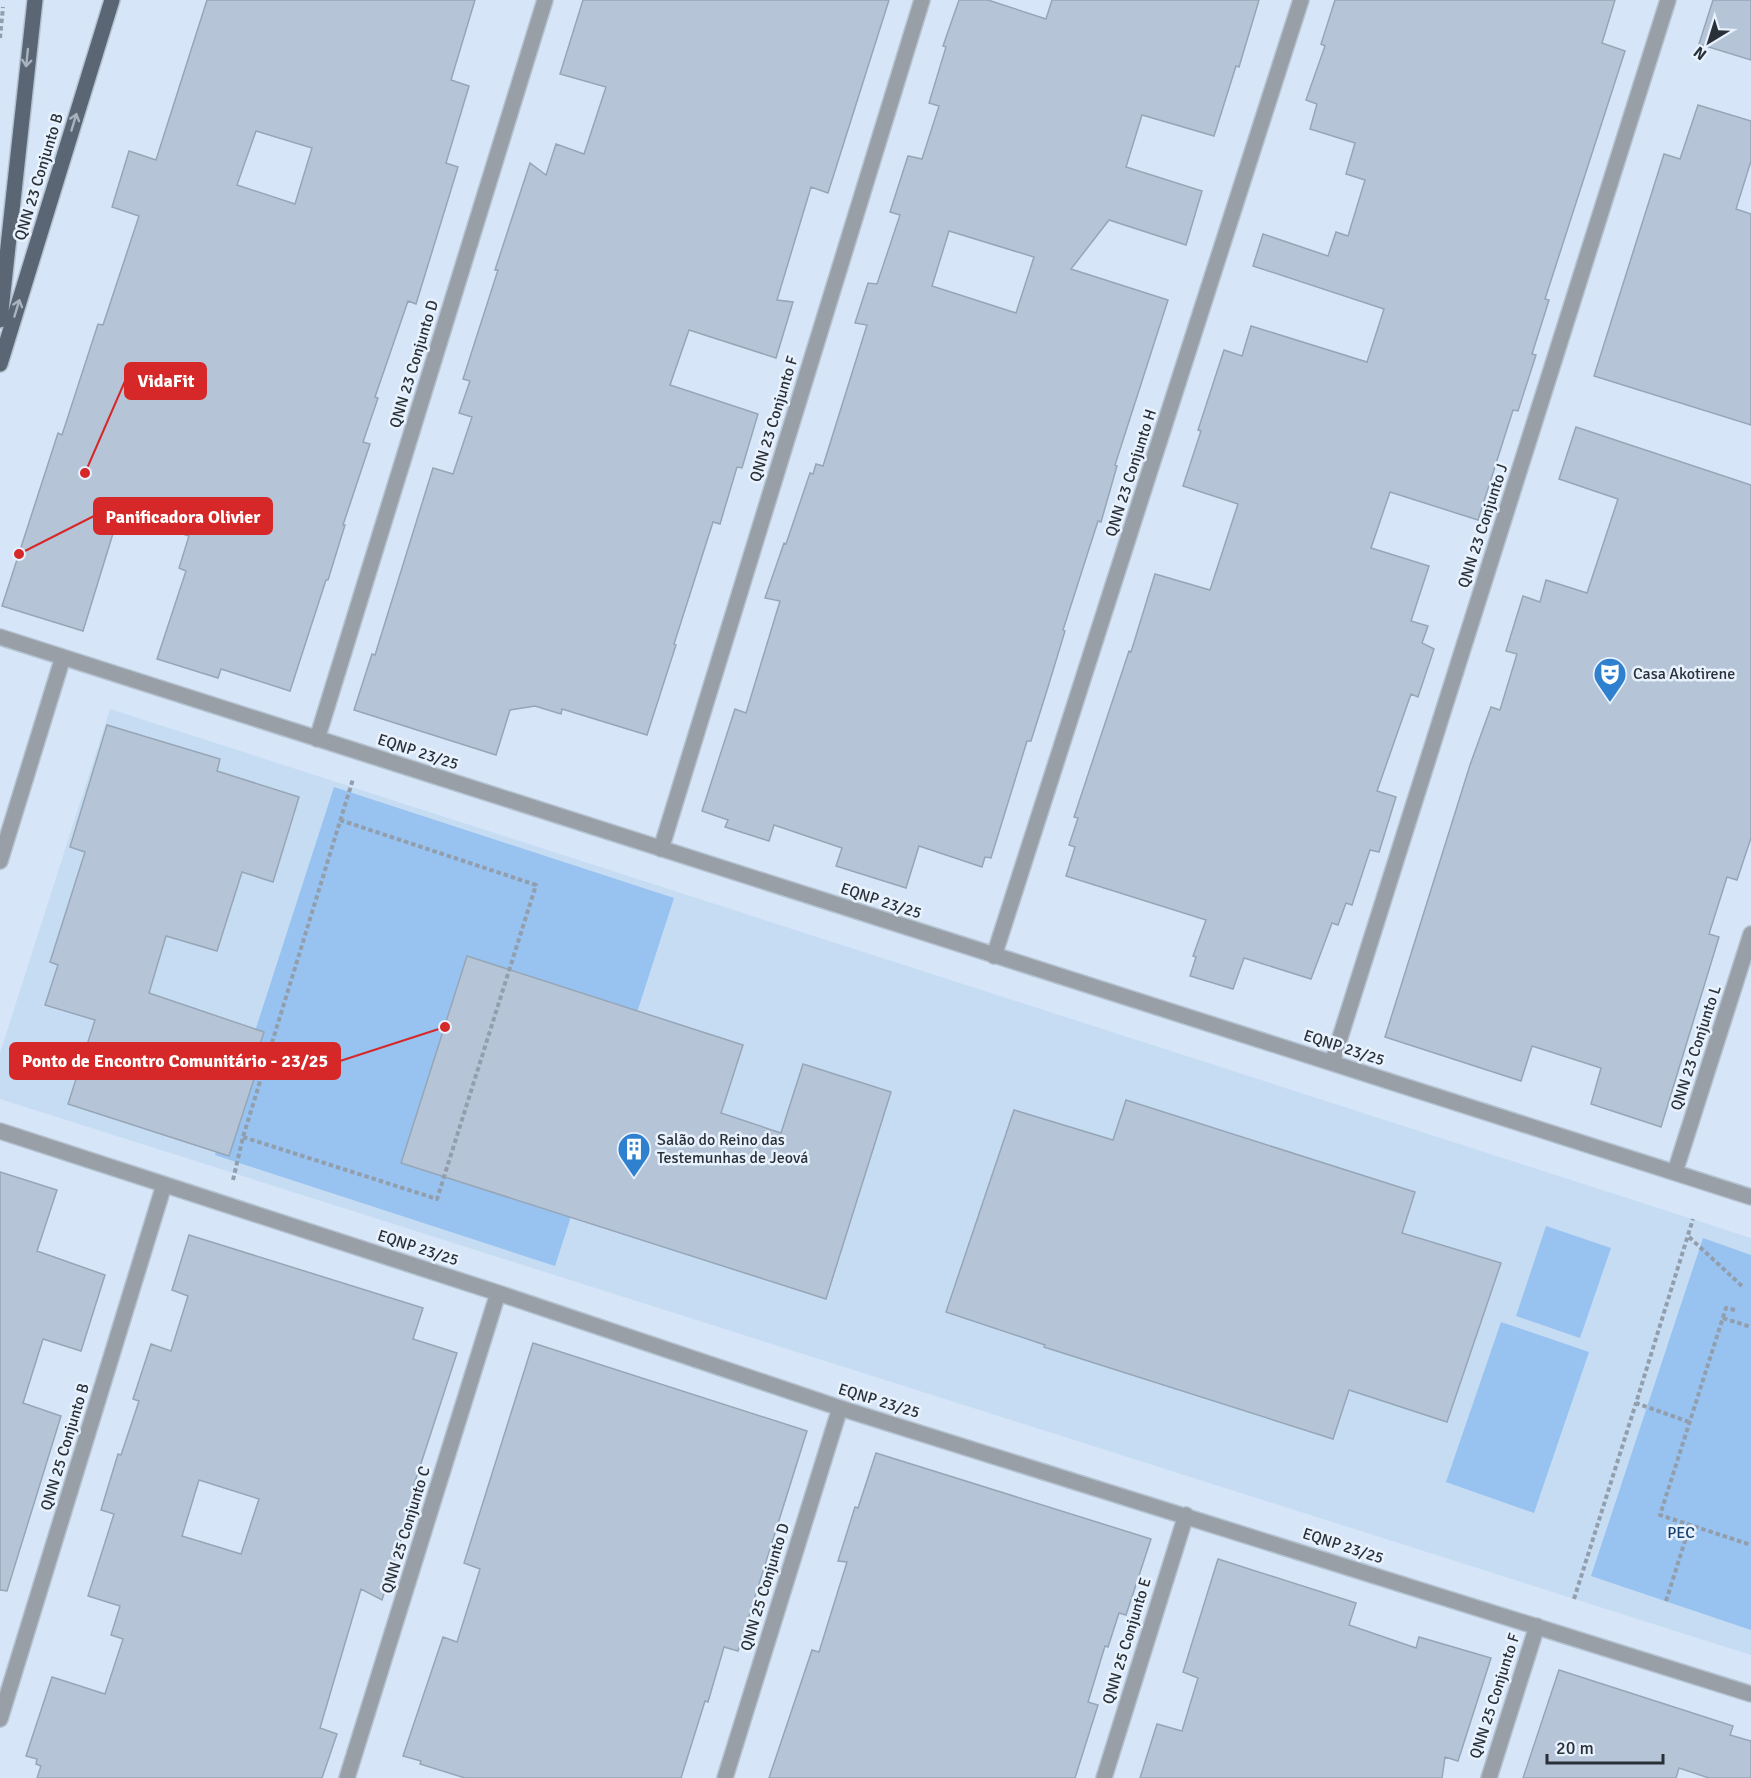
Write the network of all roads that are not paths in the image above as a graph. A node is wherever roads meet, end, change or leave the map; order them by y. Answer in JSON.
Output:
{"nodes":[{"id":1,"x":35,"y":0,"type":"edge"},
{"id":2,"x":112,"y":0,"type":"edge"},
{"id":3,"x":545,"y":0,"type":"edge"},
{"id":4,"x":922,"y":0,"type":"edge"},
{"id":5,"x":1301,"y":0,"type":"edge"},
{"id":6,"x":1668,"y":0,"type":"edge"},
{"id":7,"x":0,"y":320,"type":"edge"},
{"id":8,"x":0,"y":364,"type":"edge"},
{"id":9,"x":0,"y":637,"type":"edge"},
{"id":10,"x":63,"y":657,"type":"junction"},
{"id":11,"x":317,"y":739,"type":"junction"},
{"id":12,"x":661,"y":849,"type":"junction"},
{"id":13,"x":0,"y":861,"type":"edge"},
{"id":14,"x":1751,"y":934,"type":"edge"},
{"id":15,"x":994,"y":956,"type":"junction"},
{"id":16,"x":1332,"y":1063,"type":"junction"},
{"id":17,"x":0,"y":1131,"type":"edge"},
{"id":18,"x":1675,"y":1172,"type":"junction"},
{"id":19,"x":164,"y":1185,"type":"junction"},
{"id":20,"x":1751,"y":1197,"type":"edge"},
{"id":21,"x":498,"y":1293,"type":"junction"},
{"id":22,"x":840,"y":1408,"type":"junction"},
{"id":23,"x":1186,"y":1515,"type":"junction"},
{"id":24,"x":1537,"y":1626,"type":"junction"},
{"id":25,"x":1751,"y":1694,"type":"edge"},
{"id":26,"x":0,"y":1719,"type":"edge"},
{"id":27,"x":347,"y":1778,"type":"edge"},
{"id":28,"x":725,"y":1778,"type":"edge"},
{"id":29,"x":1104,"y":1778,"type":"edge"},
{"id":30,"x":1489,"y":1778,"type":"edge"}],
"edges":[{"from":1,"to":7,"type":"main road","one_way":true},
{"from":8,"to":2,"type":"main road","name":"QNN 23 Conjunto B","one_way":true},
{"from":3,"to":11,"type":"street","name":"QNN 23 Conjunto D"},
{"from":4,"to":12,"type":"street","name":"QNN 23 Conjunto F"},
{"from":5,"to":15,"type":"street","name":"QNN 23 Conjunto H"},
{"from":6,"to":16,"type":"street","name":"QNN 23 Conjunto J"},
{"from":9,"to":10,"type":"street","name":"EQNP 23/25"},
{"from":10,"to":11,"type":"street","name":"EQNP 23/25"},
{"from":10,"to":13,"type":"street"},
{"from":11,"to":12,"type":"street","name":"EQNP 23/25"},
{"from":12,"to":15,"type":"street","name":"EQNP 23/25"},
{"from":14,"to":18,"type":"street","name":"QNN 23 Conjunto L"},
{"from":15,"to":16,"type":"street","name":"EQNP 23/25"},
{"from":16,"to":18,"type":"street","name":"EQNP 23/25"},
{"from":17,"to":19,"type":"street","name":"EQNP 23/25"},
{"from":18,"to":20,"type":"street","name":"EQNP 23/25"},
{"from":19,"to":21,"type":"street","name":"EQNP 23/25"},
{"from":19,"to":26,"type":"street","name":"QNN 25 Conjunto B"},
{"from":21,"to":22,"type":"street","name":"EQNP 23/25"},
{"from":21,"to":27,"type":"street","name":"QNN 25 Conjunto C"},
{"from":22,"to":23,"type":"street","name":"EQNP 23/25"},
{"from":22,"to":28,"type":"street","name":"QNN 25 Conjunto D"},
{"from":23,"to":24,"type":"street","name":"EQNP 23/25"},
{"from":23,"to":29,"type":"street","name":"QNN 25 Conjunto E"},
{"from":24,"to":25,"type":"street","name":"EQNP 23/25"},
{"from":24,"to":30,"type":"street","name":"QNN 25 Conjunto F"}]}
